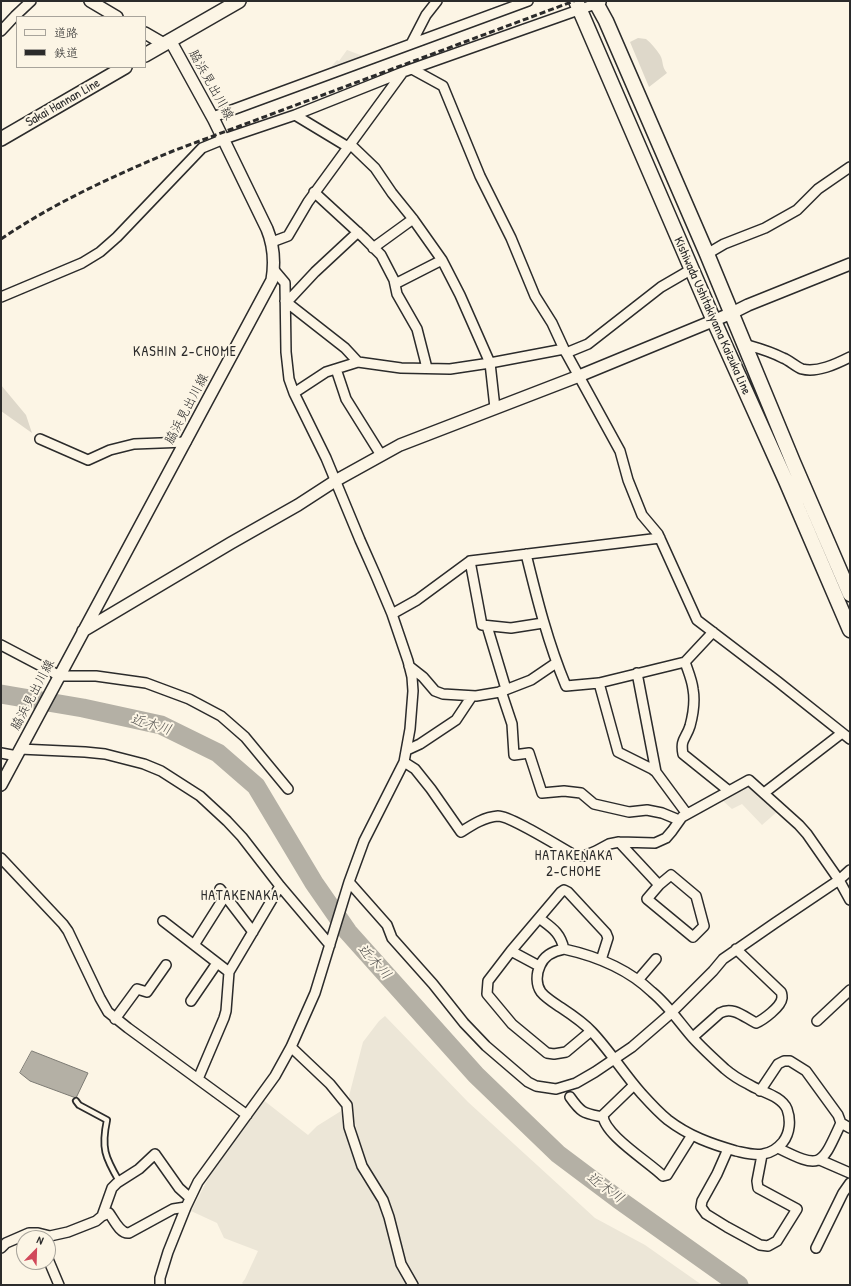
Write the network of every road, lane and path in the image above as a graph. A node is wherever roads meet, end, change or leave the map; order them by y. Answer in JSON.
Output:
{"nodes":[{"id":1,"x":32,"y":1,"type":"edge"},
{"id":2,"x":90,"y":1,"type":"edge"},
{"id":3,"x":239,"y":1,"type":"edge"},
{"id":4,"x":437,"y":1,"type":"edge"},
{"id":5,"x":528,"y":1,"type":"edge"},
{"id":6,"x":598,"y":2,"type":"edge"},
{"id":7,"x":578,"y":5,"type":"edge"},
{"id":8,"x":17,"y":16,"type":"edge"},
{"id":9,"x":115,"y":16,"type":"edge"},
{"id":10,"x":16,"y":17,"type":"edge"},
{"id":11,"x":1,"y":31,"type":"edge"},
{"id":12,"x":146,"y":34,"type":"edge"},
{"id":13,"x":167,"y":42,"type":"junction"},
{"id":14,"x":411,"y":44,"type":"junction"},
{"id":15,"x":146,"y":54,"type":"edge"},
{"id":16,"x":123,"y":68,"type":"edge"},
{"id":17,"x":408,"y":70,"type":"junction"},
{"id":18,"x":295,"y":115,"type":"junction"},
{"id":19,"x":213,"y":117,"type":"junction"},
{"id":20,"x":1,"y":139,"type":"edge"},
{"id":21,"x":224,"y":139,"type":"junction"},
{"id":22,"x":349,"y":146,"type":"junction"},
{"id":23,"x":850,"y":168,"type":"edge"},
{"id":24,"x":314,"y":192,"type":"junction"},
{"id":25,"x":413,"y":219,"type":"junction"},
{"id":26,"x":358,"y":232,"type":"junction"},
{"id":27,"x":272,"y":242,"type":"junction"},
{"id":28,"x":374,"y":248,"type":"junction"},
{"id":29,"x":708,"y":254,"type":"junction"},
{"id":30,"x":442,"y":260,"type":"junction"},
{"id":31,"x":850,"y":264,"type":"edge"},
{"id":32,"x":692,"y":269,"type":"junction"},
{"id":33,"x":274,"y":270,"type":"junction"},
{"id":34,"x":395,"y":284,"type":"junction"},
{"id":35,"x":1,"y":297,"type":"edge"},
{"id":36,"x":286,"y":301,"type":"junction"},
{"id":37,"x":732,"y":314,"type":"junction"},
{"id":38,"x":714,"y":321,"type":"junction"},
{"id":39,"x":744,"y":344,"type":"junction"},
{"id":40,"x":565,"y":351,"type":"junction"},
{"id":41,"x":850,"y":357,"type":"edge"},
{"id":42,"x":358,"y":362,"type":"junction"},
{"id":43,"x":490,"y":363,"type":"junction"},
{"id":44,"x":427,"y":368,"type":"junction"},
{"id":45,"x":336,"y":369,"type":"junction"},
{"id":46,"x":579,"y":376,"type":"junction"},
{"id":47,"x":294,"y":393,"type":"junction"},
{"id":48,"x":495,"y":408,"type":"junction"},
{"id":49,"x":40,"y":439,"type":"dead end"},
{"id":50,"x":186,"y":442,"type":"junction"},
{"id":51,"x":381,"y":455,"type":"junction"},
{"id":52,"x":335,"y":481,"type":"junction"},
{"id":53,"x":660,"y":538,"type":"junction"},
{"id":54,"x":526,"y":554,"type":"junction"},
{"id":55,"x":470,"y":561,"type":"junction"},
{"id":56,"x":850,"y":594,"type":"edge"},
{"id":57,"x":392,"y":614,"type":"junction"},
{"id":58,"x":543,"y":623,"type":"junction"},
{"id":59,"x":487,"y":626,"type":"junction"},
{"id":60,"x":850,"y":630,"type":"edge"},
{"id":61,"x":83,"y":631,"type":"junction"},
{"id":62,"x":713,"y":632,"type":"junction"},
{"id":63,"x":1,"y":645,"type":"edge"},
{"id":64,"x":685,"y":662,"type":"junction"},
{"id":65,"x":556,"y":663,"type":"junction"},
{"id":66,"x":409,"y":666,"type":"junction"},
{"id":67,"x":637,"y":673,"type":"junction"},
{"id":68,"x":60,"y":676,"type":"junction"},
{"id":69,"x":599,"y":683,"type":"junction"},
{"id":70,"x":504,"y":690,"type":"junction"},
{"id":71,"x":472,"y":696,"type":"junction"},
{"id":72,"x":842,"y":733,"type":"junction"},
{"id":73,"x":850,"y":739,"type":"edge"},
{"id":74,"x":20,"y":750,"type":"junction"},
{"id":75,"x":406,"y":750,"type":"junction"},
{"id":76,"x":1,"y":753,"type":"edge"},
{"id":77,"x":404,"y":762,"type":"junction"},
{"id":78,"x":656,"y":772,"type":"junction"},
{"id":79,"x":1,"y":785,"type":"edge"},
{"id":80,"x":288,"y":789,"type":"dead end"},
{"id":81,"x":729,"y":791,"type":"junction"},
{"id":82,"x":764,"y":793,"type":"junction"},
{"id":83,"x":687,"y":814,"type":"junction"},
{"id":84,"x":679,"y":820,"type":"junction"},
{"id":85,"x":619,"y":842,"type":"junction"},
{"id":86,"x":1,"y":858,"type":"edge"},
{"id":87,"x":850,"y":870,"type":"edge"},
{"id":88,"x":839,"y":880,"type":"junction"},
{"id":89,"x":348,"y":884,"type":"junction"},
{"id":90,"x":659,"y":884,"type":"junction"},
{"id":91,"x":280,"y":886,"type":"junction"},
{"id":92,"x":850,"y":900,"type":"edge"},
{"id":93,"x":539,"y":918,"type":"junction"},
{"id":94,"x":163,"y":921,"type":"dead end"},
{"id":95,"x":253,"y":932,"type":"junction"},
{"id":96,"x":330,"y":943,"type":"junction"},
{"id":97,"x":194,"y":945,"type":"junction"},
{"id":98,"x":736,"y":949,"type":"junction"},
{"id":99,"x":564,"y":950,"type":"junction"},
{"id":100,"x":511,"y":951,"type":"junction"},
{"id":101,"x":656,"y":959,"type":"dead end"},
{"id":102,"x":601,"y":960,"type":"junction"},
{"id":103,"x":217,"y":963,"type":"junction"},
{"id":104,"x":166,"y":965,"type":"dead end"},
{"id":105,"x":539,"y":966,"type":"junction"},
{"id":106,"x":229,"y":972,"type":"junction"},
{"id":107,"x":638,"y":980,"type":"junction"},
{"id":108,"x":850,"y":990,"type":"edge"},
{"id":109,"x":147,"y":992,"type":"junction"},
{"id":110,"x":156,"y":997,"type":"dead end"},
{"id":111,"x":191,"y":1001,"type":"dead end"},
{"id":112,"x":672,"y":1012,"type":"junction"},
{"id":113,"x":115,"y":1019,"type":"junction"},
{"id":114,"x":817,"y":1021,"type":"dead end"},
{"id":115,"x":591,"y":1031,"type":"junction"},
{"id":116,"x":693,"y":1037,"type":"junction"},
{"id":117,"x":291,"y":1048,"type":"junction"},
{"id":118,"x":614,"y":1060,"type":"junction"},
{"id":119,"x":198,"y":1079,"type":"junction"},
{"id":120,"x":634,"y":1085,"type":"junction"},
{"id":121,"x":760,"y":1091,"type":"junction"},
{"id":122,"x":570,"y":1097,"type":"dead end"},
{"id":123,"x":76,"y":1100,"type":"dead end"},
{"id":124,"x":247,"y":1115,"type":"junction"},
{"id":125,"x":603,"y":1117,"type":"junction"},
{"id":126,"x":841,"y":1123,"type":"junction"},
{"id":127,"x":850,"y":1128,"type":"edge"},
{"id":128,"x":692,"y":1135,"type":"junction"},
{"id":129,"x":728,"y":1148,"type":"junction"},
{"id":130,"x":778,"y":1148,"type":"junction"},
{"id":131,"x":762,"y":1155,"type":"junction"},
{"id":132,"x":820,"y":1160,"type":"junction"},
{"id":133,"x":850,"y":1173,"type":"edge"},
{"id":134,"x":119,"y":1181,"type":"junction"},
{"id":135,"x":850,"y":1183,"type":"edge"},
{"id":136,"x":190,"y":1198,"type":"junction"},
{"id":137,"x":186,"y":1207,"type":"junction"},
{"id":138,"x":102,"y":1216,"type":"junction"},
{"id":139,"x":56,"y":1235,"type":"edge"},
{"id":140,"x":16,"y":1238,"type":"edge"},
{"id":141,"x":1,"y":1248,"type":"edge"},
{"id":142,"x":816,"y":1248,"type":"dead end"},
{"id":143,"x":53,"y":1270,"type":"edge"},
{"id":144,"x":59,"y":1285,"type":"edge"},
{"id":145,"x":160,"y":1285,"type":"edge"},
{"id":146,"x":413,"y":1285,"type":"edge"}],
"edges":[{"from":1,"to":8,"type":"street"},
{"from":2,"to":9,"type":"street"},
{"from":3,"to":13,"type":"main road"},
{"from":4,"to":14,"type":"street"},
{"from":5,"to":14,"type":"street"},
{"from":6,"to":7,"type":"street"},
{"from":6,"to":29,"type":"main road","name":"Kishiwada Ushitakiyama Kaizuka Line"},
{"from":7,"to":17,"type":"street"},
{"from":7,"to":32,"type":"main road","name":"Kishiwada Ushitakiyama Kaizuka Line"},
{"from":10,"to":11,"type":"street"},
{"from":12,"to":13,"type":"street"},
{"from":13,"to":15,"type":"main road"},
{"from":13,"to":19,"type":"street","name":"脇浜見出川線"},
{"from":14,"to":19,"type":"street"},
{"from":16,"to":20,"type":"main road","name":"Sakai Hannan Line"},
{"from":17,"to":18,"type":"street"},
{"from":17,"to":22,"type":"street"},
{"from":17,"to":40,"type":"street"},
{"from":18,"to":21,"type":"street"},
{"from":18,"to":22,"type":"street"},
{"from":19,"to":21,"type":"street","name":"脇浜見出川線"},
{"from":21,"to":27,"type":"street","name":"脇浜見出川線"},
{"from":21,"to":35,"type":"street"},
{"from":22,"to":24,"type":"street"},
{"from":22,"to":25,"type":"street"},
{"from":23,"to":29,"type":"street"},
{"from":24,"to":26,"type":"street"},
{"from":24,"to":27,"type":"street"},
{"from":25,"to":28,"type":"street"},
{"from":25,"to":30,"type":"street"},
{"from":26,"to":28,"type":"street"},
{"from":26,"to":36,"type":"street"},
{"from":27,"to":33,"type":"street","name":"脇浜見出川線"},
{"from":28,"to":34,"type":"street"},
{"from":29,"to":37,"type":"main road","name":"Kishiwada Ushitakiyama Kaizuka Line"},
{"from":30,"to":34,"type":"street"},
{"from":30,"to":43,"type":"street"},
{"from":31,"to":37,"type":"street"},
{"from":32,"to":38,"type":"main road","name":"Kishiwada Ushitakiyama Kaizuka Line"},
{"from":32,"to":40,"type":"street"},
{"from":33,"to":36,"type":"street"},
{"from":33,"to":50,"type":"street","name":"脇浜見出川線"},
{"from":34,"to":44,"type":"street"},
{"from":36,"to":42,"type":"street"},
{"from":36,"to":47,"type":"street"},
{"from":37,"to":38,"type":"street"},
{"from":37,"to":39,"type":"main road","name":"Kishiwada Ushitakiyama Kaizuka Line"},
{"from":38,"to":46,"type":"street"},
{"from":38,"to":60,"type":"main road","name":"Kishiwada Ushitakiyama Kaizuka Line"},
{"from":39,"to":41,"type":"street"},
{"from":39,"to":56,"type":"main road","name":"Kishiwada Ushitakiyama Kaizuka Line"},
{"from":40,"to":43,"type":"street"},
{"from":40,"to":46,"type":"street"},
{"from":42,"to":44,"type":"street"},
{"from":42,"to":45,"type":"street"},
{"from":43,"to":44,"type":"street"},
{"from":43,"to":48,"type":"street"},
{"from":45,"to":47,"type":"street"},
{"from":45,"to":51,"type":"street"},
{"from":46,"to":48,"type":"street"},
{"from":46,"to":53,"type":"street"},
{"from":47,"to":52,"type":"street"},
{"from":48,"to":51,"type":"street"},
{"from":49,"to":50,"type":"street"},
{"from":50,"to":61,"type":"street","name":"脇浜見出川線"},
{"from":51,"to":52,"type":"street"},
{"from":52,"to":57,"type":"street"},
{"from":52,"to":61,"type":"street"},
{"from":53,"to":54,"type":"street"},
{"from":53,"to":62,"type":"street"},
{"from":54,"to":55,"type":"street"},
{"from":54,"to":58,"type":"street"},
{"from":55,"to":57,"type":"street"},
{"from":55,"to":59,"type":"street"},
{"from":57,"to":66,"type":"street"},
{"from":58,"to":59,"type":"street"},
{"from":58,"to":65,"type":"street"},
{"from":59,"to":70,"type":"street"},
{"from":61,"to":68,"type":"street","name":"脇浜見出川線"},
{"from":62,"to":64,"type":"street"},
{"from":62,"to":72,"type":"street"},
{"from":63,"to":68,"type":"street"},
{"from":64,"to":67,"type":"street"},
{"from":64,"to":81,"type":"street"},
{"from":65,"to":69,"type":"street"},
{"from":65,"to":70,"type":"street"},
{"from":66,"to":71,"type":"street"},
{"from":66,"to":75,"type":"street"},
{"from":67,"to":69,"type":"street"},
{"from":67,"to":78,"type":"street"},
{"from":68,"to":74,"type":"street","name":"脇浜見出川線"},
{"from":68,"to":80,"type":"street"},
{"from":69,"to":78,"type":"street"},
{"from":70,"to":71,"type":"street"},
{"from":70,"to":84,"type":"street"},
{"from":71,"to":75,"type":"street"},
{"from":72,"to":73,"type":"street"},
{"from":72,"to":82,"type":"street"},
{"from":74,"to":76,"type":"street"},
{"from":74,"to":79,"type":"street","name":"脇浜見出川線"},
{"from":74,"to":91,"type":"street"},
{"from":75,"to":77,"type":"street"},
{"from":77,"to":85,"type":"street"},
{"from":77,"to":89,"type":"street"},
{"from":78,"to":83,"type":"street"},
{"from":81,"to":82,"type":"street"},
{"from":81,"to":83,"type":"street"},
{"from":82,"to":88,"type":"street"},
{"from":83,"to":84,"type":"street"},
{"from":84,"to":85,"type":"street"},
{"from":85,"to":90,"type":"street"},
{"from":86,"to":113,"type":"street"},
{"from":87,"to":88,"type":"street"},
{"from":88,"to":92,"type":"street"},
{"from":88,"to":98,"type":"street"},
{"from":89,"to":96,"type":"street"},
{"from":89,"to":118,"type":"street"},
{"from":90,"to":90,"type":"street"},
{"from":91,"to":95,"type":"street"},
{"from":91,"to":96,"type":"street"},
{"from":93,"to":99,"type":"street"},
{"from":93,"to":100,"type":"street"},
{"from":93,"to":102,"type":"street"},
{"from":94,"to":97,"type":"street"},
{"from":95,"to":97,"type":"street"},
{"from":95,"to":106,"type":"street"},
{"from":96,"to":117,"type":"street"},
{"from":97,"to":103,"type":"street"},
{"from":98,"to":112,"type":"street"},
{"from":98,"to":116,"type":"street"},
{"from":99,"to":102,"type":"street"},
{"from":99,"to":105,"type":"street"},
{"from":100,"to":105,"type":"street"},
{"from":100,"to":115,"type":"street"},
{"from":101,"to":107,"type":"street"},
{"from":102,"to":107,"type":"street"},
{"from":103,"to":106,"type":"street"},
{"from":103,"to":111,"type":"street"},
{"from":104,"to":109,"type":"street"},
{"from":105,"to":115,"type":"street"},
{"from":106,"to":119,"type":"street"},
{"from":107,"to":112,"type":"street"},
{"from":108,"to":114,"type":"street"},
{"from":109,"to":110,"type":"street"},
{"from":109,"to":113,"type":"street"},
{"from":112,"to":116,"type":"street"},
{"from":112,"to":118,"type":"street"},
{"from":113,"to":119,"type":"street"},
{"from":115,"to":118,"type":"street"},
{"from":116,"to":121,"type":"street"},
{"from":117,"to":124,"type":"street"},
{"from":117,"to":146,"type":"street"},
{"from":118,"to":120,"type":"street"},
{"from":119,"to":124,"type":"street"},
{"from":120,"to":125,"type":"street"},
{"from":120,"to":128,"type":"street"},
{"from":121,"to":126,"type":"street"},
{"from":121,"to":130,"type":"street"},
{"from":122,"to":125,"type":"street"},
{"from":123,"to":134,"type":"lane"},
{"from":124,"to":136,"type":"street"},
{"from":125,"to":128,"type":"street"},
{"from":126,"to":127,"type":"street"},
{"from":126,"to":132,"type":"street"},
{"from":128,"to":129,"type":"street"},
{"from":129,"to":131,"type":"street"},
{"from":129,"to":131,"type":"street"},
{"from":130,"to":131,"type":"street"},
{"from":130,"to":132,"type":"street"},
{"from":132,"to":133,"type":"street"},
{"from":134,"to":136,"type":"street"},
{"from":134,"to":138,"type":"street"},
{"from":135,"to":142,"type":"street"},
{"from":136,"to":137,"type":"street"},
{"from":137,"to":138,"type":"street"},
{"from":137,"to":145,"type":"street"},
{"from":138,"to":139,"type":"street"},
{"from":140,"to":141,"type":"street"},
{"from":143,"to":144,"type":"street"}]}
